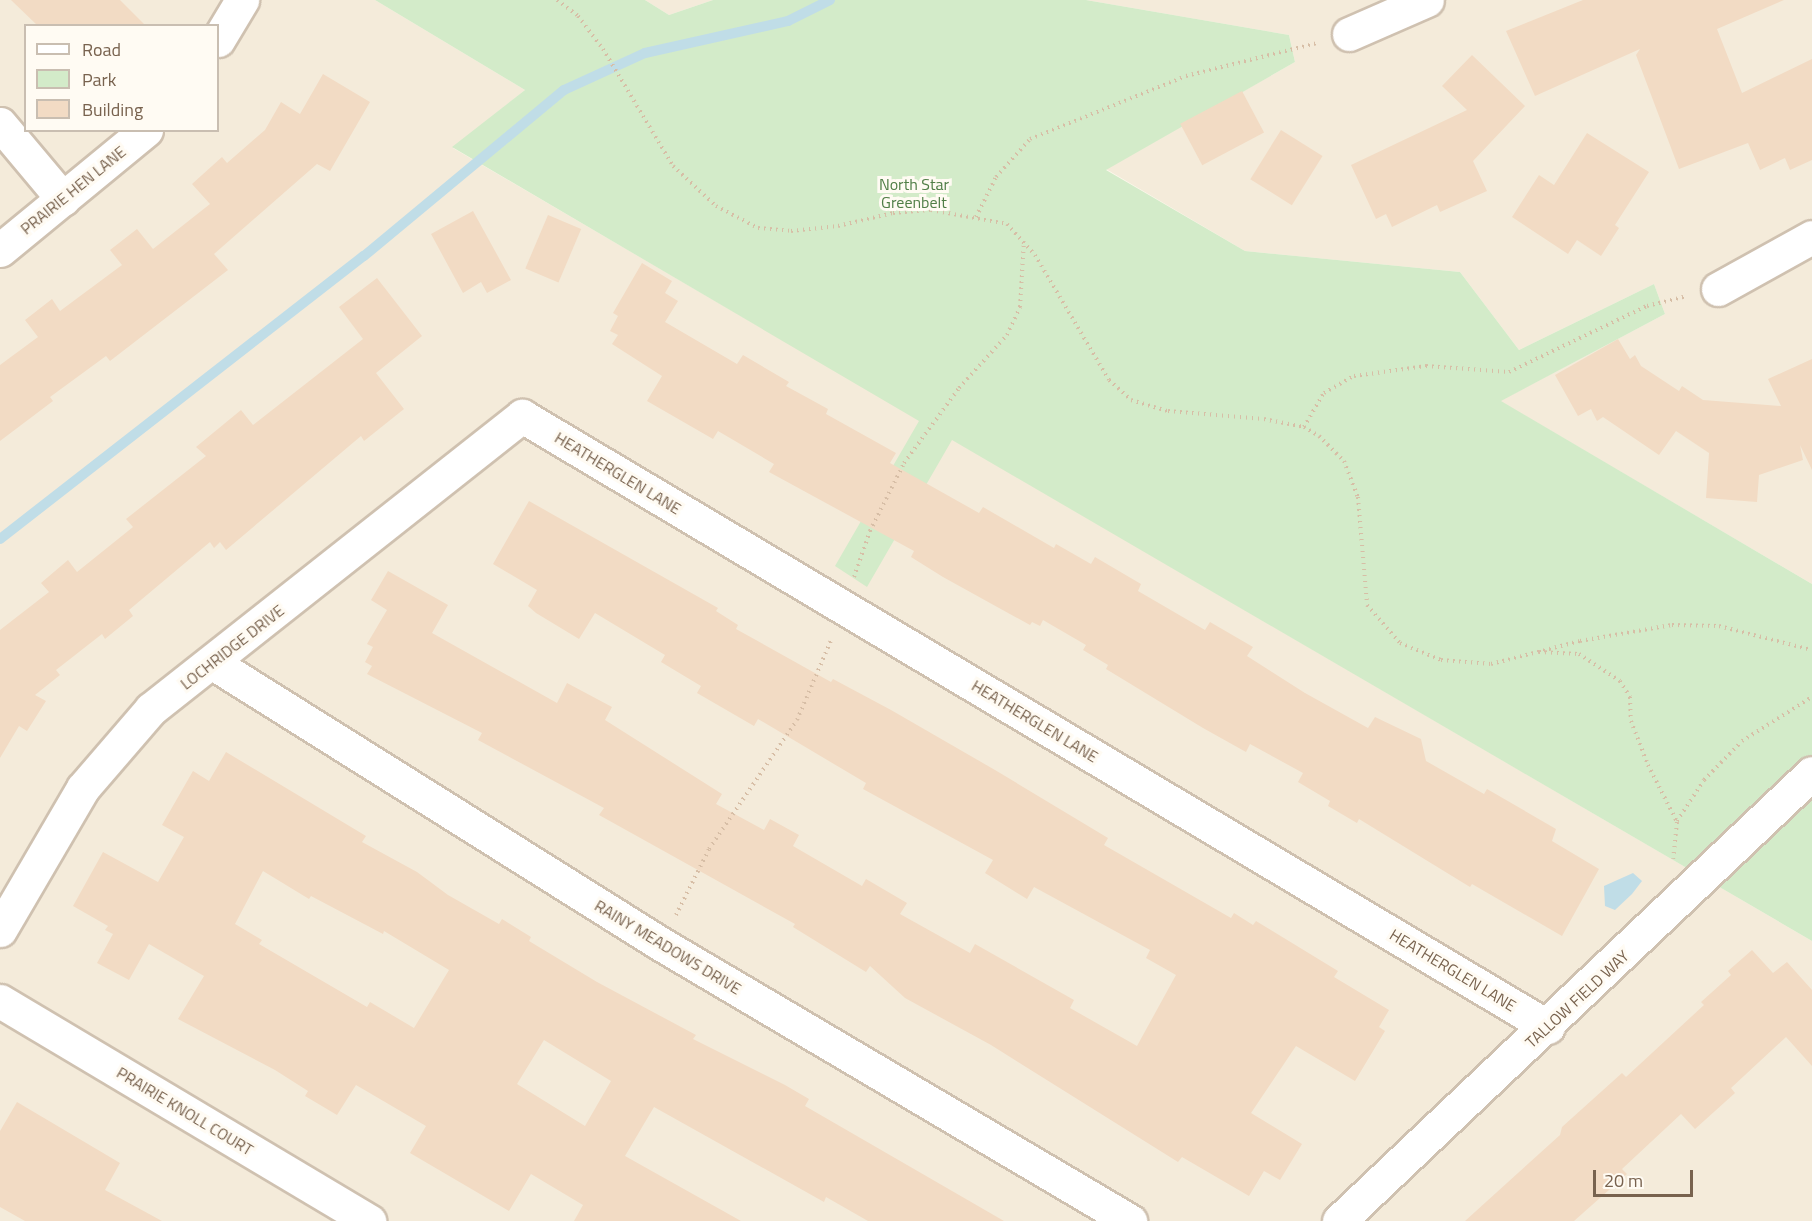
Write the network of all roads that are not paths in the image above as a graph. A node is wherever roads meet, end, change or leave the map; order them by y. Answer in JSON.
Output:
{"nodes":[{"id":1,"x":242,"y":0,"type":"edge"},
{"id":2,"x":1427,"y":0,"type":"edge"},
{"id":3,"x":1349,"y":34,"type":"road end"},
{"id":4,"x":219,"y":38,"type":"edge"},
{"id":5,"x":0,"y":124,"type":"edge"},
{"id":6,"x":144,"y":132,"type":"edge"},
{"id":7,"x":63,"y":199,"type":"junction"},
{"id":8,"x":1812,"y":237,"type":"edge"},
{"id":9,"x":0,"y":250,"type":"edge"},
{"id":10,"x":1718,"y":289,"type":"road end"},
{"id":11,"x":522,"y":416,"type":"joint"},
{"id":12,"x":213,"y":663,"type":"junction"},
{"id":13,"x":1812,"y":773,"type":"edge"},
{"id":14,"x":0,"y":930,"type":"edge"},
{"id":15,"x":0,"y":1001,"type":"edge"},
{"id":16,"x":1548,"y":1027,"type":"junction"},
{"id":17,"x":369,"y":1221,"type":"edge"},
{"id":18,"x":1130,"y":1221,"type":"edge"},
{"id":19,"x":1339,"y":1221,"type":"edge"}],
"edges":[{"from":1,"to":4,"type":"street"},
{"from":2,"to":3,"type":"street"},
{"from":5,"to":7,"type":"street"},
{"from":6,"to":7,"type":"street","name":"PRAIRIE HEN LANE"},
{"from":7,"to":9,"type":"street","name":"PRAIRIE HEN LANE"},
{"from":8,"to":10,"type":"street"},
{"from":11,"to":12,"type":"street","name":"LOCHRIDGE DRIVE"},
{"from":11,"to":16,"type":"street","name":"HEATHERGLEN LANE"},
{"from":12,"to":14,"type":"street","name":"LOCHRIDGE DRIVE"},
{"from":12,"to":18,"type":"street","name":"RAINY MEADOWS DRIVE"},
{"from":13,"to":16,"type":"street","name":"TALLOW FIELD WAY"},
{"from":15,"to":17,"type":"street","name":"PRAIRIE KNOLL COURT"},
{"from":16,"to":19,"type":"street","name":"TALLOW FIELD WAY"}]}
